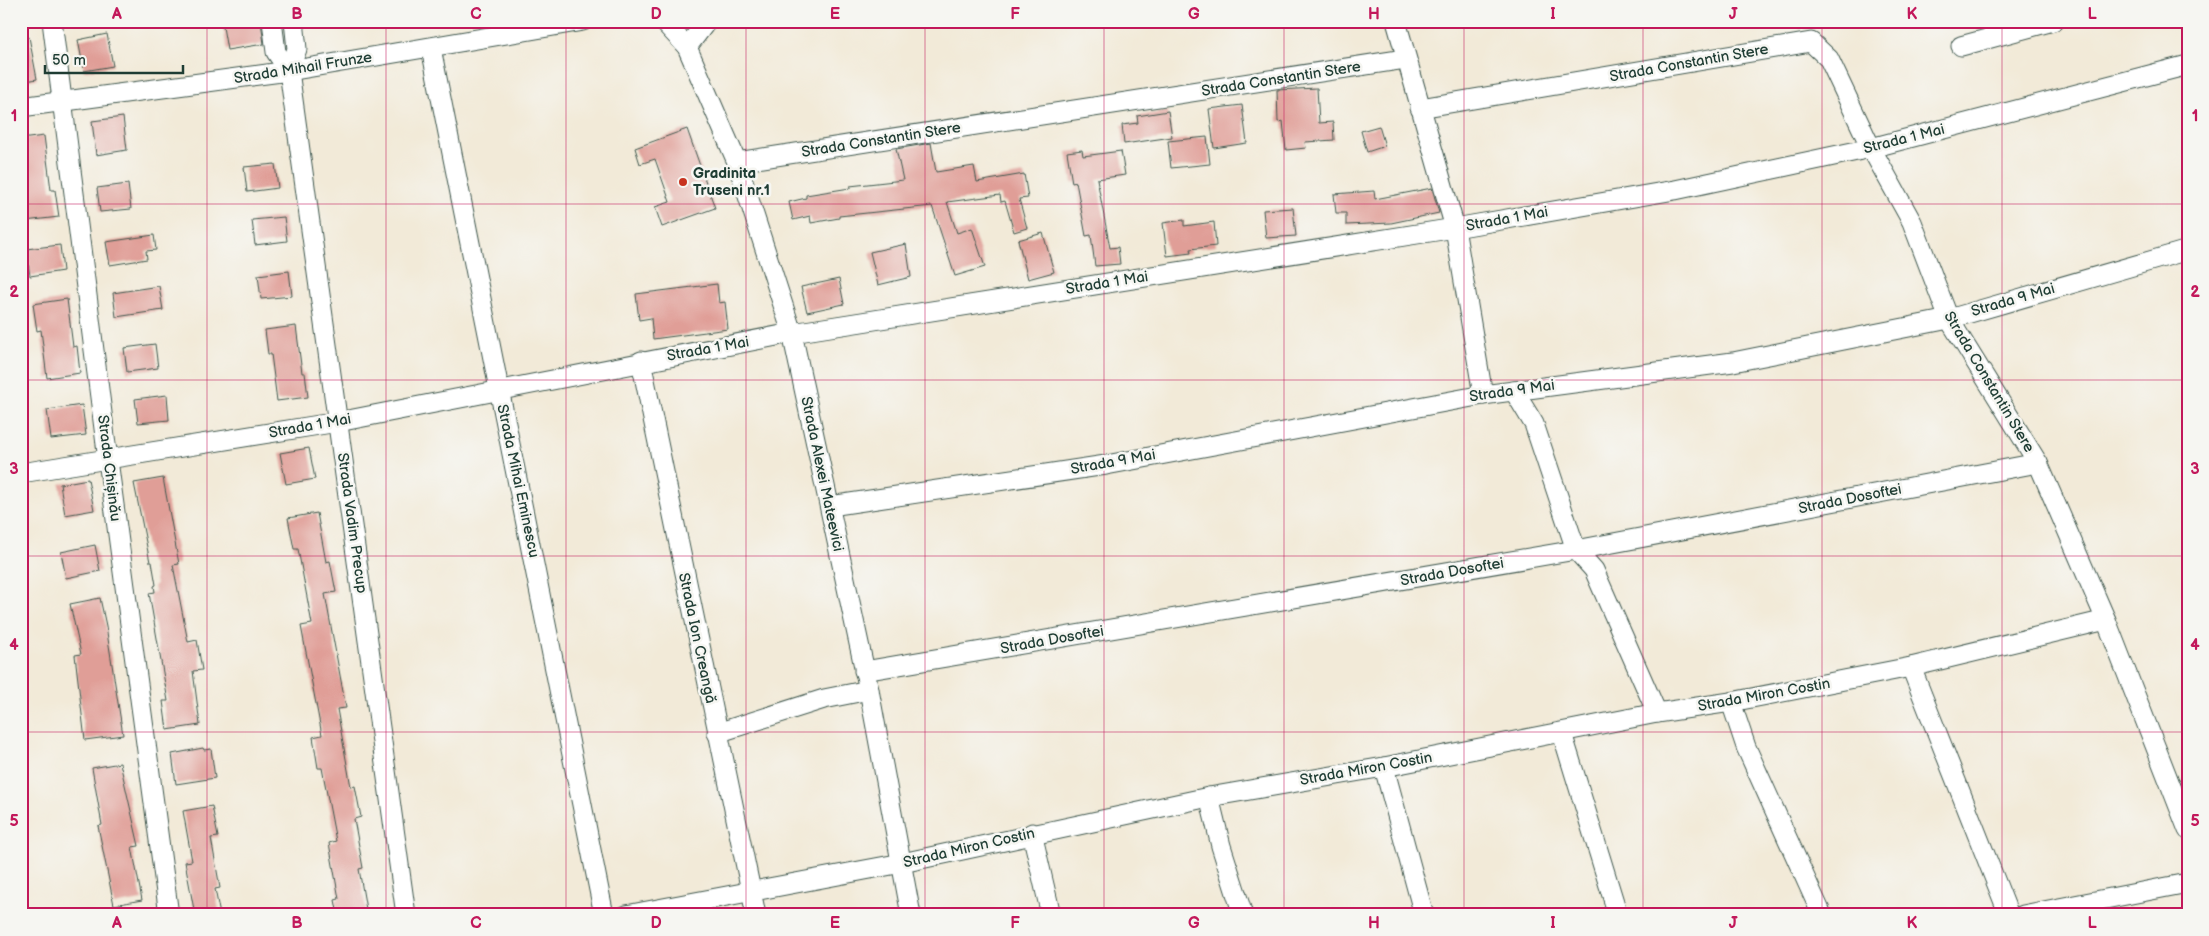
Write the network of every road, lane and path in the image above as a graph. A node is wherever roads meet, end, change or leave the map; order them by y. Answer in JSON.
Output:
{"nodes":[{"id":1,"x":52,"y":21,"type":"edge"},
{"id":2,"x":272,"y":21,"type":"edge"},
{"id":3,"x":294,"y":21,"type":"edge"},
{"id":4,"x":583,"y":21,"type":"edge"},
{"id":5,"x":663,"y":21,"type":"edge"},
{"id":6,"x":706,"y":21,"type":"edge"},
{"id":7,"x":1396,"y":21,"type":"edge"},
{"id":8,"x":2053,"y":21,"type":"edge"},
{"id":9,"x":1961,"y":46,"type":"dead end"},
{"id":10,"x":687,"y":47,"type":"junction"},
{"id":11,"x":431,"y":48,"type":"junction"},
{"id":12,"x":1405,"y":59,"type":"junction"},
{"id":13,"x":2188,"y":65,"type":"edge"},
{"id":14,"x":289,"y":71,"type":"junction"},
{"id":15,"x":63,"y":101,"type":"junction"},
{"id":16,"x":21,"y":107,"type":"edge"},
{"id":17,"x":1420,"y":108,"type":"junction"},
{"id":18,"x":1871,"y":148,"type":"junction"},
{"id":19,"x":737,"y":162,"type":"junction"},
{"id":20,"x":1455,"y":228,"type":"junction"},
{"id":21,"x":2188,"y":250,"type":"edge"},
{"id":22,"x":1949,"y":319,"type":"junction"},
{"id":23,"x":792,"y":333,"type":"junction"},
{"id":24,"x":641,"y":361,"type":"junction"},
{"id":25,"x":1514,"y":390,"type":"junction"},
{"id":26,"x":499,"y":391,"type":"junction"},
{"id":27,"x":1483,"y":395,"type":"junction"},
{"id":28,"x":338,"y":422,"type":"junction"},
{"id":29,"x":108,"y":460,"type":"junction"},
{"id":30,"x":2038,"y":463,"type":"junction"},
{"id":31,"x":21,"y":473,"type":"edge"},
{"id":32,"x":830,"y":506,"type":"junction"},
{"id":33,"x":1576,"y":550,"type":"junction"},
{"id":34,"x":2106,"y":620,"type":"junction"},
{"id":35,"x":1911,"y":667,"type":"junction"},
{"id":36,"x":864,"y":671,"type":"junction"},
{"id":37,"x":869,"y":690,"type":"junction"},
{"id":38,"x":1731,"y":702,"type":"junction"},
{"id":39,"x":1657,"y":713,"type":"junction"},
{"id":40,"x":717,"y":733,"type":"junction"},
{"id":41,"x":1562,"y":734,"type":"junction"},
{"id":42,"x":1384,"y":767,"type":"junction"},
{"id":43,"x":1209,"y":797,"type":"junction"},
{"id":44,"x":2188,"y":830,"type":"edge"},
{"id":45,"x":1032,"y":833,"type":"junction"},
{"id":46,"x":902,"y":863,"type":"junction"},
{"id":47,"x":2188,"y":883,"type":"edge"},
{"id":48,"x":751,"y":892,"type":"junction"},
{"id":49,"x":169,"y":915,"type":"edge"},
{"id":50,"x":406,"y":915,"type":"edge"},
{"id":51,"x":604,"y":915,"type":"edge"},
{"id":52,"x":626,"y":915,"type":"edge"},
{"id":53,"x":756,"y":915,"type":"edge"},
{"id":54,"x":911,"y":915,"type":"edge"},
{"id":55,"x":1051,"y":915,"type":"edge"},
{"id":56,"x":1243,"y":915,"type":"edge"},
{"id":57,"x":1424,"y":915,"type":"edge"},
{"id":58,"x":1618,"y":915,"type":"edge"},
{"id":59,"x":1822,"y":915,"type":"edge"},
{"id":60,"x":2009,"y":915,"type":"edge"},
{"id":61,"x":2023,"y":915,"type":"edge"}],
"edges":[{"from":1,"to":15,"type":"street","name":"Strada Chișinău"},
{"from":2,"to":14,"type":"street","name":"Strada Vadim Precup"},
{"from":3,"to":14,"type":"street","name":"Strada Vadim Precup"},
{"from":4,"to":11,"type":"street","name":"Strada Mihail Frunze"},
{"from":5,"to":10,"type":"street","name":"Strada Alexei Mateevici"},
{"from":6,"to":10,"type":"street"},
{"from":7,"to":12,"type":"street"},
{"from":8,"to":9,"type":"street"},
{"from":10,"to":19,"type":"street","name":"Strada Alexei Mateevici"},
{"from":11,"to":14,"type":"street","name":"Strada Mihail Frunze"},
{"from":11,"to":26,"type":"street","name":"Strada Mihai Eminescu"},
{"from":12,"to":17,"type":"street"},
{"from":12,"to":19,"type":"street","name":"Strada Constantin Stere"},
{"from":13,"to":18,"type":"street","name":"Strada 1 Mai"},
{"from":14,"to":15,"type":"street","name":"Strada Mihail Frunze"},
{"from":14,"to":28,"type":"street","name":"Strada Vadim Precup"},
{"from":15,"to":16,"type":"street","name":"Strada Mihail Frunze"},
{"from":15,"to":29,"type":"street","name":"Strada Chișinău"},
{"from":17,"to":18,"type":"street","name":"Strada Constantin Stere"},
{"from":17,"to":20,"type":"street"},
{"from":18,"to":20,"type":"street","name":"Strada 1 Mai"},
{"from":18,"to":22,"type":"street","name":"Strada Constantin Stere"},
{"from":19,"to":23,"type":"street","name":"Strada Alexei Mateevici"},
{"from":20,"to":23,"type":"street","name":"Strada 1 Mai"},
{"from":20,"to":27,"type":"street"},
{"from":21,"to":22,"type":"street","name":"Strada 9 Mai"},
{"from":22,"to":25,"type":"street","name":"Strada 9 Mai"},
{"from":22,"to":30,"type":"street","name":"Strada Constantin Stere"},
{"from":23,"to":24,"type":"street","name":"Strada 1 Mai"},
{"from":23,"to":32,"type":"street","name":"Strada Alexei Mateevici"},
{"from":24,"to":26,"type":"street","name":"Strada 1 Mai"},
{"from":24,"to":40,"type":"street","name":"Strada Ion Creangă"},
{"from":25,"to":27,"type":"street","name":"Strada 9 Mai"},
{"from":25,"to":33,"type":"street"},
{"from":26,"to":28,"type":"street","name":"Strada 1 Mai"},
{"from":26,"to":51,"type":"street","name":"Strada Mihai Eminescu"},
{"from":27,"to":32,"type":"street","name":"Strada 9 Mai"},
{"from":28,"to":29,"type":"street","name":"Strada 1 Mai"},
{"from":28,"to":50,"type":"street","name":"Strada Vadim Precup"},
{"from":29,"to":31,"type":"street","name":"Strada 1 Mai"},
{"from":29,"to":49,"type":"street","name":"Strada Chișinău"},
{"from":30,"to":33,"type":"street","name":"Strada Dosoftei"},
{"from":30,"to":34,"type":"street","name":"Strada Constantin Stere"},
{"from":32,"to":36,"type":"street","name":"Strada Alexei Mateevici"},
{"from":33,"to":36,"type":"street","name":"Strada Dosoftei"},
{"from":33,"to":39,"type":"street"},
{"from":34,"to":35,"type":"street","name":"Strada Miron Costin"},
{"from":34,"to":44,"type":"street","name":"Strada Constantin Stere"},
{"from":35,"to":38,"type":"street","name":"Strada Miron Costin"},
{"from":35,"to":60,"type":"street"},
{"from":36,"to":37,"type":"street","name":"Strada Alexei Mateevici"},
{"from":37,"to":40,"type":"street"},
{"from":37,"to":46,"type":"street","name":"Strada Alexei Mateevici"},
{"from":38,"to":39,"type":"street","name":"Strada Miron Costin"},
{"from":38,"to":59,"type":"street"},
{"from":39,"to":41,"type":"street","name":"Strada Miron Costin"},
{"from":40,"to":48,"type":"street","name":"Strada Ion Creangă"},
{"from":41,"to":42,"type":"street","name":"Strada Miron Costin"},
{"from":41,"to":58,"type":"street"},
{"from":42,"to":43,"type":"street","name":"Strada Miron Costin"},
{"from":42,"to":57,"type":"street"},
{"from":43,"to":45,"type":"street","name":"Strada Miron Costin"},
{"from":43,"to":56,"type":"street"},
{"from":45,"to":46,"type":"street","name":"Strada Miron Costin"},
{"from":45,"to":55,"type":"street"},
{"from":46,"to":48,"type":"street","name":"Strada Miron Costin"},
{"from":46,"to":54,"type":"street","name":"Strada Alexei Mateevici"},
{"from":47,"to":61,"type":"street"},
{"from":48,"to":52,"type":"street","name":"Strada Miron Costin"},
{"from":48,"to":53,"type":"street","name":"Strada Ion Creangă"}]}
